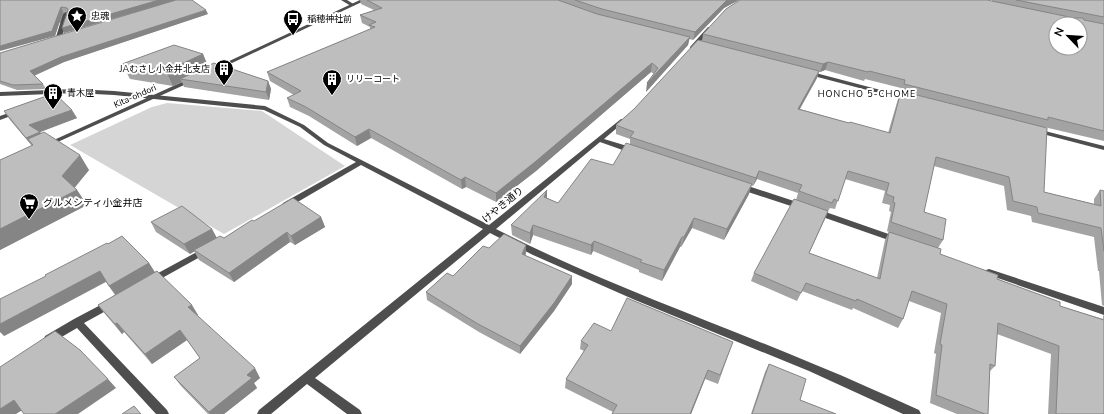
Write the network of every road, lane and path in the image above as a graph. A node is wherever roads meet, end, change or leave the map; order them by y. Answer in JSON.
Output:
{"nodes":[{"id":1,"x":343,"y":0,"type":"edge"},
{"id":2,"x":364,"y":0,"type":"edge"},
{"id":3,"x":353,"y":5,"type":"junction"},
{"id":4,"x":66,"y":14,"type":"edge"},
{"id":5,"x":716,"y":21,"type":"edge"},
{"id":6,"x":66,"y":35,"type":"edge"},
{"id":7,"x":59,"y":38,"type":"junction"},
{"id":8,"x":52,"y":40,"type":"edge"},
{"id":9,"x":688,"y":42,"type":"edge"},
{"id":10,"x":696,"y":44,"type":"junction"},
{"id":11,"x":703,"y":46,"type":"edge"},
{"id":12,"x":685,"y":55,"type":"edge"},
{"id":13,"x":804,"y":72,"type":"edge"},
{"id":14,"x":205,"y":74,"type":"edge"},
{"id":15,"x":198,"y":77,"type":"edge"},
{"id":16,"x":74,"y":91,"type":"junction"},
{"id":17,"x":0,"y":94,"type":"edge"},
{"id":18,"x":156,"y":97,"type":"junction"},
{"id":19,"x":52,"y":99,"type":"edge"},
{"id":20,"x":919,"y":101,"type":"edge"},
{"id":21,"x":22,"y":110,"type":"edge"},
{"id":22,"x":630,"y":115,"type":"edge"},
{"id":23,"x":0,"y":118,"type":"edge"},
{"id":24,"x":1030,"y":130,"type":"edge"},
{"id":25,"x":600,"y":140,"type":"junction"},
{"id":26,"x":41,"y":148,"type":"edge"},
{"id":27,"x":1104,"y":148,"type":"edge"},
{"id":28,"x":646,"y":155,"type":"edge"},
{"id":29,"x":362,"y":162,"type":"junction"},
{"id":30,"x":736,"y":185,"type":"edge"},
{"id":31,"x":278,"y":209,"type":"edge"},
{"id":32,"x":491,"y":230,"type":"junction"},
{"id":33,"x":216,"y":244,"type":"edge"},
{"id":34,"x":908,"y":244,"type":"edge"},
{"id":35,"x":980,"y":269,"type":"edge"},
{"id":36,"x":147,"y":283,"type":"edge"},
{"id":37,"x":119,"y":299,"type":"edge"},
{"id":38,"x":1104,"y":311,"type":"edge"},
{"id":39,"x":77,"y":322,"type":"junction"},
{"id":40,"x":39,"y":345,"type":"edge"},
{"id":41,"x":307,"y":378,"type":"junction"},
{"id":42,"x":163,"y":414,"type":"edge"},
{"id":43,"x":263,"y":414,"type":"edge"},
{"id":44,"x":356,"y":414,"type":"edge"},
{"id":45,"x":915,"y":414,"type":"edge"}],
"edges":[{"from":1,"to":3,"type":"street"},
{"from":2,"to":3,"type":"street"},
{"from":3,"to":14,"type":"street"},
{"from":4,"to":7,"type":"street"},
{"from":5,"to":10,"type":"street"},
{"from":6,"to":7,"type":"street"},
{"from":7,"to":8,"type":"street"},
{"from":9,"to":10,"type":"street"},
{"from":10,"to":11,"type":"street"},
{"from":10,"to":12,"type":"street"},
{"from":13,"to":20,"type":"street"},
{"from":15,"to":18,"type":"street","name":"Kita-ohdori"},
{"from":16,"to":17,"type":"street"},
{"from":16,"to":18,"type":"street"},
{"from":16,"to":19,"type":"street"},
{"from":18,"to":26,"type":"street","name":"Kita-ohdori"},
{"from":18,"to":29,"type":"street"},
{"from":21,"to":23,"type":"street"},
{"from":22,"to":25,"type":"street","name":"けやき通り"},
{"from":24,"to":27,"type":"street"},
{"from":25,"to":28,"type":"street"},
{"from":25,"to":32,"type":"street","name":"けやき通り"},
{"from":29,"to":31,"type":"street"},
{"from":29,"to":32,"type":"street"},
{"from":30,"to":34,"type":"street"},
{"from":32,"to":41,"type":"street","name":"けやき通り"},
{"from":32,"to":45,"type":"street"},
{"from":33,"to":36,"type":"street"},
{"from":35,"to":38,"type":"street"},
{"from":37,"to":39,"type":"street"},
{"from":39,"to":40,"type":"street"},
{"from":39,"to":42,"type":"street"},
{"from":41,"to":43,"type":"street","name":"けやき通り"},
{"from":41,"to":44,"type":"street"}]}
